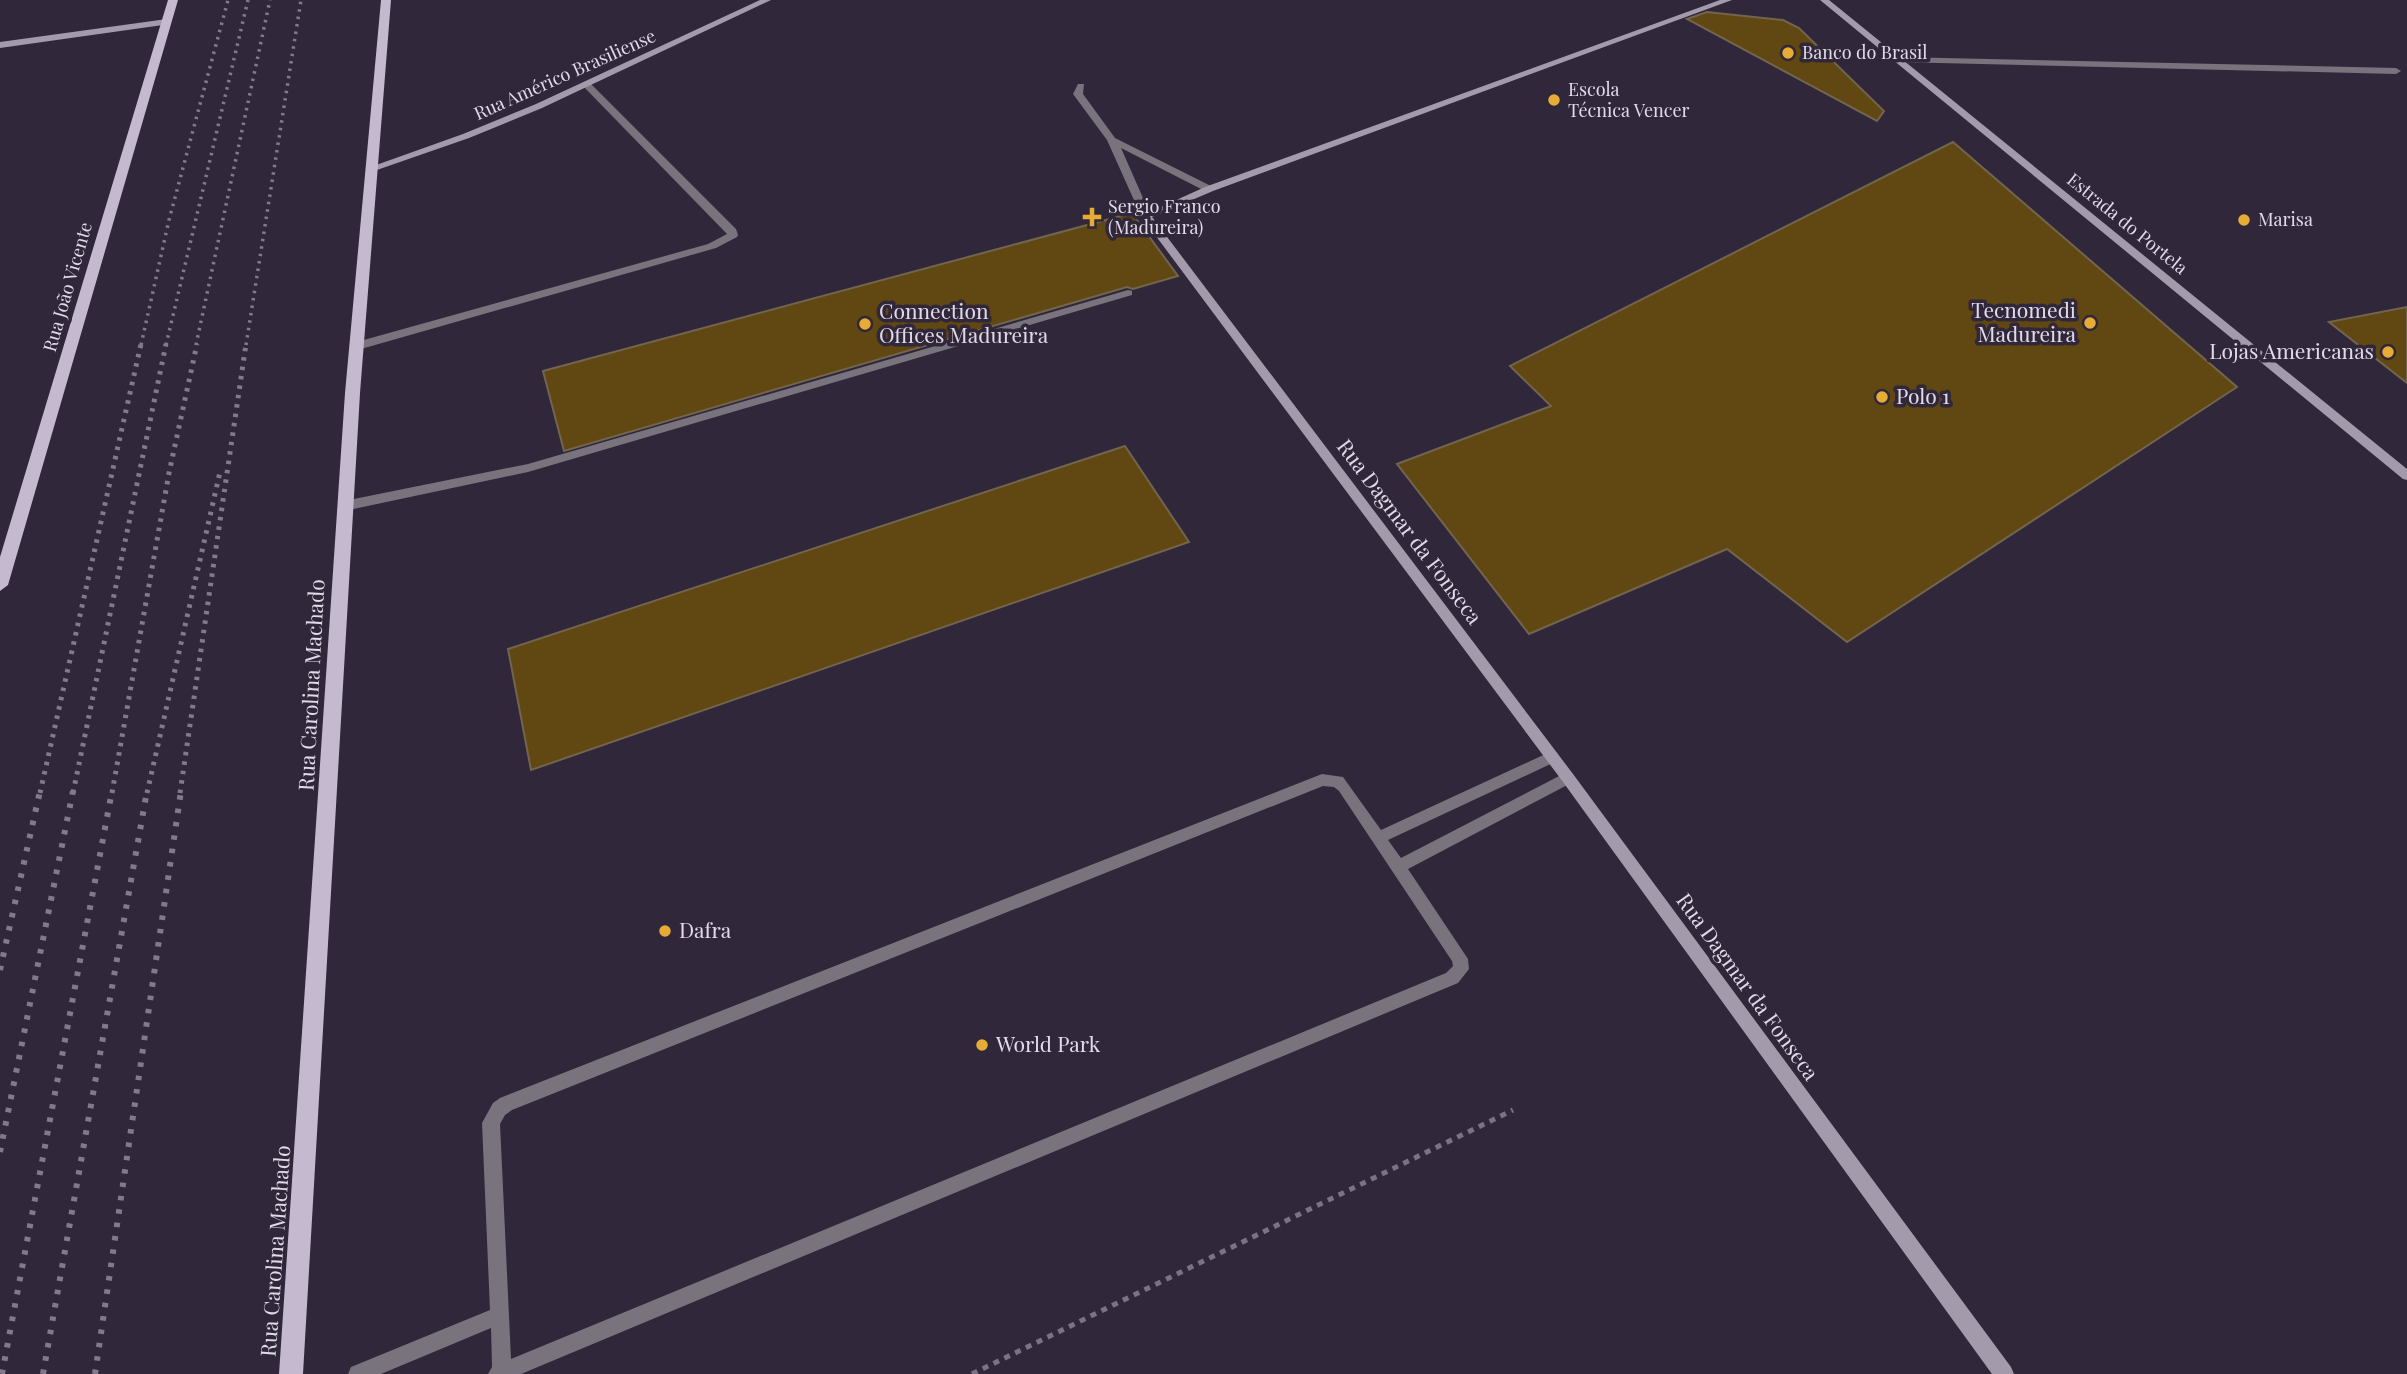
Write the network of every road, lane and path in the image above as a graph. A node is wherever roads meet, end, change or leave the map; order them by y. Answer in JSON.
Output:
{"nodes":[{"id":1,"x":173,"y":0,"type":"edge"},
{"id":2,"x":386,"y":0,"type":"edge"},
{"id":3,"x":767,"y":0,"type":"edge"},
{"id":4,"x":1728,"y":0,"type":"edge"},
{"id":5,"x":1824,"y":0,"type":"edge"},
{"id":6,"x":166,"y":22,"type":"junction"},
{"id":7,"x":0,"y":44,"type":"edge"},
{"id":8,"x":1899,"y":60,"type":"junction"},
{"id":9,"x":2396,"y":71,"type":"dead end"},
{"id":10,"x":587,"y":85,"type":"junction"},
{"id":11,"x":1081,"y":86,"type":"dead end"},
{"id":12,"x":1112,"y":140,"type":"junction"},
{"id":13,"x":370,"y":169,"type":"junction"},
{"id":14,"x":1209,"y":189,"type":"junction"},
{"id":15,"x":1146,"y":216,"type":"junction"},
{"id":16,"x":1128,"y":293,"type":"dead end"},
{"id":17,"x":357,"y":346,"type":"junction"},
{"id":18,"x":2407,"y":476,"type":"edge"},
{"id":19,"x":344,"y":506,"type":"junction"},
{"id":20,"x":0,"y":585,"type":"edge"},
{"id":21,"x":1552,"y":757,"type":"junction"},
{"id":22,"x":1568,"y":779,"type":"junction"},
{"id":23,"x":1378,"y":838,"type":"junction"},
{"id":24,"x":1398,"y":867,"type":"junction"},
{"id":25,"x":1513,"y":1110,"type":"dead end"},
{"id":26,"x":500,"y":1315,"type":"junction"},
{"id":27,"x":500,"y":1373,"type":"edge"},
{"id":28,"x":291,"y":1374,"type":"edge"},
{"id":29,"x":358,"y":1374,"type":"edge"},
{"id":30,"x":972,"y":1374,"type":"edge"},
{"id":31,"x":2004,"y":1374,"type":"edge"}],
"edges":[{"from":1,"to":6,"type":"main road","name":"Rua João Vicente"},
{"from":2,"to":13,"type":"main road","name":"Rua Carolina Machado"},
{"from":3,"to":10,"type":"street","name":"Rua Américo Brasiliense"},
{"from":4,"to":14,"type":"street"},
{"from":5,"to":8,"type":"street","name":"Estrada do Portela"},
{"from":6,"to":7,"type":"street"},
{"from":6,"to":20,"type":"main road","name":"Rua João Vicente"},
{"from":8,"to":9,"type":"street"},
{"from":8,"to":18,"type":"street","name":"Estrada do Portela"},
{"from":10,"to":13,"type":"street","name":"Rua Américo Brasiliense"},
{"from":10,"to":17,"type":"street"},
{"from":11,"to":12,"type":"street"},
{"from":12,"to":14,"type":"street"},
{"from":12,"to":15,"type":"street"},
{"from":13,"to":17,"type":"main road","name":"Rua Carolina Machado"},
{"from":14,"to":15,"type":"street"},
{"from":15,"to":21,"type":"street","name":"Rua Dagmar da Fonseca"},
{"from":16,"to":19,"type":"street"},
{"from":17,"to":19,"type":"main road","name":"Rua Carolina Machado"},
{"from":19,"to":28,"type":"main road","name":"Rua Carolina Machado"},
{"from":21,"to":22,"type":"street","name":"Rua Dagmar da Fonseca"},
{"from":21,"to":23,"type":"street"},
{"from":22,"to":24,"type":"street"},
{"from":22,"to":31,"type":"street","name":"Rua Dagmar da Fonseca"},
{"from":23,"to":24,"type":"street"},
{"from":23,"to":26,"type":"street"},
{"from":24,"to":27,"type":"street"},
{"from":25,"to":30,"type":"path"},
{"from":26,"to":27,"type":"street"},
{"from":26,"to":29,"type":"street"}]}
